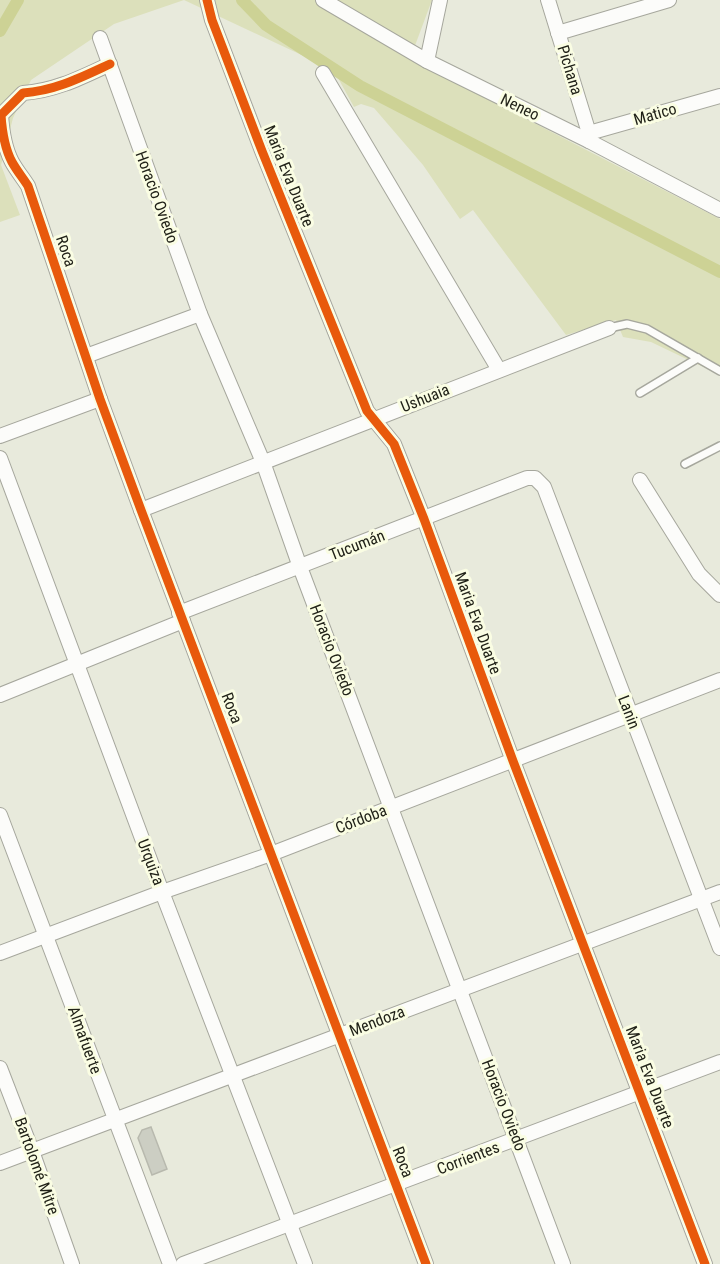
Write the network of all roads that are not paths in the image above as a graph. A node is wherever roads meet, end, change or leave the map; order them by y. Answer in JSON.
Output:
{"nodes":[{"id":1,"x":207,"y":0,"type":"edge"},
{"id":2,"x":322,"y":0,"type":"edge"},
{"id":3,"x":440,"y":0,"type":"edge"},
{"id":4,"x":548,"y":0,"type":"edge"},
{"id":5,"x":669,"y":0,"type":"edge"},
{"id":6,"x":558,"y":33,"type":"junction"},
{"id":7,"x":100,"y":38,"type":"dead end"},
{"id":8,"x":426,"y":61,"type":"junction"},
{"id":9,"x":110,"y":64,"type":"junction"},
{"id":10,"x":323,"y":73,"type":"dead end"},
{"id":11,"x":720,"y":96,"type":"edge"},
{"id":12,"x":589,"y":137,"type":"junction"},
{"id":13,"x":6,"y":163,"type":"edge"},
{"id":14,"x":717,"y":206,"type":"edge"},
{"id":15,"x":200,"y":314,"type":"junction"},
{"id":16,"x":609,"y":328,"type":"joint"},
{"id":17,"x":86,"y":356,"type":"junction"},
{"id":18,"x":698,"y":358,"type":"junction"},
{"id":19,"x":499,"y":370,"type":"junction"},
{"id":20,"x":720,"y":371,"type":"edge"},
{"id":21,"x":640,"y":393,"type":"dead end"},
{"id":22,"x":100,"y":399,"type":"junction"},
{"id":23,"x":373,"y":419,"type":"junction"},
{"id":24,"x":0,"y":436,"type":"edge"},
{"id":25,"x":720,"y":446,"type":"edge"},
{"id":26,"x":0,"y":458,"type":"edge"},
{"id":27,"x":263,"y":462,"type":"junction"},
{"id":28,"x":685,"y":464,"type":"dead end"},
{"id":29,"x":535,"y":478,"type":"joint"},
{"id":30,"x":640,"y":480,"type":"dead end"},
{"id":31,"x":141,"y":510,"type":"junction"},
{"id":32,"x":424,"y":519,"type":"junction"},
{"id":33,"x":300,"y":567,"type":"junction"},
{"id":34,"x":720,"y":595,"type":"edge"},
{"id":35,"x":181,"y":617,"type":"junction"},
{"id":36,"x":76,"y":664,"type":"junction"},
{"id":37,"x":720,"y":680,"type":"edge"},
{"id":38,"x":0,"y":695,"type":"edge"},
{"id":39,"x":630,"y":716,"type":"junction"},
{"id":40,"x":513,"y":761,"type":"junction"},
{"id":41,"x":392,"y":807,"type":"junction"},
{"id":42,"x":0,"y":815,"type":"edge"},
{"id":43,"x":271,"y":854,"type":"junction"},
{"id":44,"x":162,"y":892,"type":"junction"},
{"id":45,"x":720,"y":892,"type":"edge"},
{"id":46,"x":702,"y":899,"type":"junction"},
{"id":47,"x":46,"y":935,"type":"junction"},
{"id":48,"x":584,"y":943,"type":"junction"},
{"id":49,"x":720,"y":948,"type":"edge"},
{"id":50,"x":0,"y":953,"type":"edge"},
{"id":51,"x":460,"y":990,"type":"junction"},
{"id":52,"x":338,"y":1036,"type":"junction"},
{"id":53,"x":720,"y":1062,"type":"edge"},
{"id":54,"x":0,"y":1068,"type":"edge"},
{"id":55,"x":233,"y":1075,"type":"junction"},
{"id":56,"x":640,"y":1093,"type":"junction"},
{"id":57,"x":114,"y":1119,"type":"junction"},
{"id":58,"x":517,"y":1139,"type":"junction"},
{"id":59,"x":32,"y":1150,"type":"junction"},
{"id":60,"x":0,"y":1163,"type":"edge"},
{"id":61,"x":396,"y":1185,"type":"junction"},
{"id":62,"x":290,"y":1224,"type":"junction"},
{"id":63,"x":72,"y":1264,"type":"edge"},
{"id":64,"x":170,"y":1264,"type":"edge"},
{"id":65,"x":183,"y":1264,"type":"edge"},
{"id":66,"x":305,"y":1264,"type":"edge"},
{"id":67,"x":426,"y":1264,"type":"edge"},
{"id":68,"x":563,"y":1264,"type":"edge"},
{"id":69,"x":705,"y":1264,"type":"edge"}],
"edges":[{"from":1,"to":23,"type":"street","name":"Maria Eva Duarte"},
{"from":2,"to":8,"type":"street","name":"Neneo"},
{"from":3,"to":8,"type":"street"},
{"from":4,"to":6,"type":"street","name":"Pichana"},
{"from":5,"to":6,"type":"street"},
{"from":6,"to":12,"type":"street","name":"Pichana"},
{"from":7,"to":9,"type":"street","name":"Horacio Oviedo"},
{"from":8,"to":12,"type":"street","name":"Neneo"},
{"from":9,"to":13,"type":"street","name":"Roca"},
{"from":9,"to":15,"type":"street","name":"Horacio Oviedo"},
{"from":10,"to":19,"type":"street"},
{"from":11,"to":12,"type":"street","name":"Matico"},
{"from":12,"to":14,"type":"street","name":"Neneo"},
{"from":13,"to":17,"type":"street","name":"Roca"},
{"from":15,"to":17,"type":"street"},
{"from":15,"to":27,"type":"street","name":"Horacio Oviedo"},
{"from":16,"to":18,"type":"lane"},
{"from":16,"to":19,"type":"street","name":"Ushuaia"},
{"from":17,"to":22,"type":"street","name":"Roca"},
{"from":18,"to":20,"type":"lane"},
{"from":18,"to":21,"type":"lane"},
{"from":19,"to":23,"type":"street","name":"Ushuaia"},
{"from":22,"to":24,"type":"street"},
{"from":22,"to":31,"type":"street","name":"Roca"},
{"from":23,"to":27,"type":"street","name":"Ushuaia"},
{"from":23,"to":32,"type":"street","name":"Maria Eva Duarte"},
{"from":25,"to":28,"type":"lane"},
{"from":26,"to":36,"type":"street","name":"Urquiza"},
{"from":27,"to":31,"type":"street","name":"Ushuaia"},
{"from":27,"to":33,"type":"street","name":"Horacio Oviedo"},
{"from":29,"to":32,"type":"street","name":"Tucumán"},
{"from":29,"to":39,"type":"street","name":"Lanin"},
{"from":30,"to":34,"type":"street"},
{"from":31,"to":35,"type":"street","name":"Roca"},
{"from":32,"to":33,"type":"street","name":"Tucumán"},
{"from":32,"to":40,"type":"street","name":"Maria Eva Duarte"},
{"from":33,"to":35,"type":"street","name":"Tucumán"},
{"from":33,"to":41,"type":"street","name":"Horacio Oviedo"},
{"from":35,"to":36,"type":"street","name":"Tucumán"},
{"from":35,"to":43,"type":"street","name":"Roca"},
{"from":36,"to":38,"type":"street","name":"Tucumán"},
{"from":36,"to":44,"type":"street","name":"Urquiza"},
{"from":37,"to":39,"type":"street","name":"Córdoba"},
{"from":39,"to":40,"type":"street","name":"Córdoba"},
{"from":39,"to":46,"type":"street","name":"Lanin"},
{"from":40,"to":41,"type":"street","name":"Córdoba"},
{"from":40,"to":48,"type":"street","name":"Maria Eva Duarte"},
{"from":41,"to":43,"type":"street","name":"Córdoba"},
{"from":41,"to":51,"type":"street","name":"Horacio Oviedo"},
{"from":42,"to":47,"type":"street","name":"Almafuerte"},
{"from":43,"to":44,"type":"street","name":"Córdoba"},
{"from":43,"to":52,"type":"street","name":"Roca"},
{"from":44,"to":47,"type":"street","name":"Córdoba"},
{"from":44,"to":55,"type":"street","name":"Urquiza"},
{"from":45,"to":46,"type":"street","name":"Mendoza"},
{"from":46,"to":48,"type":"street","name":"Mendoza"},
{"from":46,"to":49,"type":"street","name":"Lanin"},
{"from":47,"to":50,"type":"street","name":"Córdoba"},
{"from":47,"to":57,"type":"street","name":"Almafuerte"},
{"from":48,"to":51,"type":"street","name":"Mendoza"},
{"from":48,"to":56,"type":"street","name":"Maria Eva Duarte"},
{"from":51,"to":52,"type":"street","name":"Mendoza"},
{"from":51,"to":58,"type":"street","name":"Horacio Oviedo"},
{"from":52,"to":55,"type":"street","name":"Mendoza"},
{"from":52,"to":61,"type":"street","name":"Roca"},
{"from":53,"to":56,"type":"street","name":"Corrientes"},
{"from":54,"to":59,"type":"street","name":"Bartolomé Mitre"},
{"from":55,"to":57,"type":"street","name":"Mendoza"},
{"from":55,"to":62,"type":"street","name":"Urquiza"},
{"from":56,"to":58,"type":"street","name":"Corrientes"},
{"from":56,"to":69,"type":"street","name":"Maria Eva Duarte"},
{"from":57,"to":59,"type":"street","name":"Mendoza"},
{"from":57,"to":64,"type":"street","name":"Almafuerte"},
{"from":58,"to":61,"type":"street","name":"Corrientes"},
{"from":58,"to":68,"type":"street","name":"Horacio Oviedo"},
{"from":59,"to":60,"type":"street","name":"Mendoza"},
{"from":59,"to":63,"type":"street","name":"Bartolomé Mitre"},
{"from":61,"to":62,"type":"street","name":"Corrientes"},
{"from":61,"to":67,"type":"street","name":"Roca"},
{"from":62,"to":65,"type":"street","name":"Corrientes"},
{"from":62,"to":66,"type":"street","name":"Urquiza"}]}
